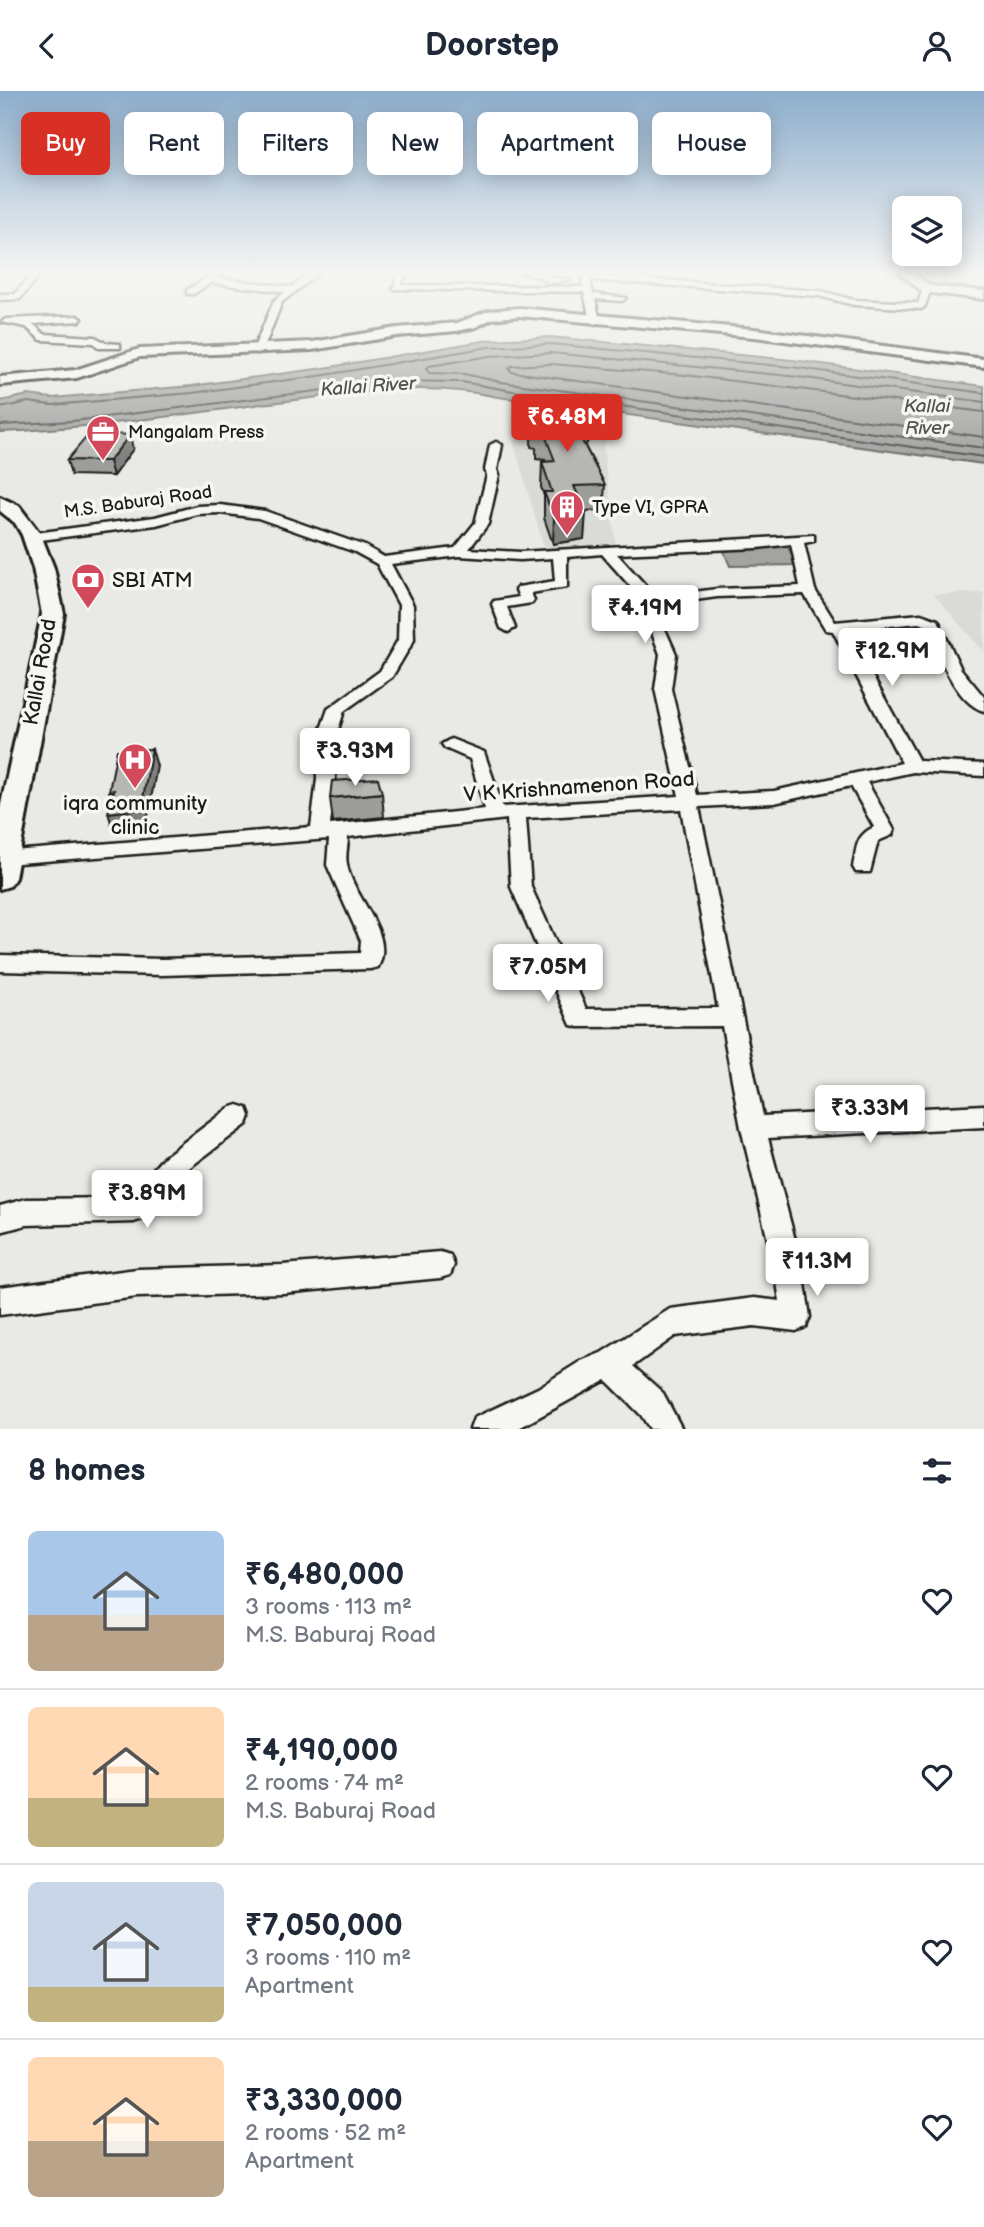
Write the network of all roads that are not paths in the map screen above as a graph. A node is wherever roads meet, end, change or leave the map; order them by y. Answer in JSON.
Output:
{"nodes":[{"id":1,"x":39,"y":335,"type":"edge"},
{"id":2,"x":264,"y":335,"type":"edge"},
{"id":3,"x":380,"y":335,"type":"edge"},
{"id":4,"x":765,"y":335,"type":"edge"},
{"id":5,"x":117,"y":346,"type":"dead end"},
{"id":6,"x":258,"y":350,"type":"junction"},
{"id":7,"x":984,"y":363,"type":"edge"},
{"id":8,"x":0,"y":381,"type":"edge"},
{"id":9,"x":496,"y":445,"type":"dead end"},
{"id":10,"x":0,"y":503,"type":"edge"},
{"id":11,"x":33,"y":537,"type":"junction"},
{"id":12,"x":606,"y":550,"type":"junction"},
{"id":13,"x":459,"y":552,"type":"junction"},
{"id":14,"x":560,"y":553,"type":"junction"},
{"id":15,"x":382,"y":561,"type":"junction"},
{"id":16,"x":808,"y":590,"type":"junction"},
{"id":17,"x":652,"y":602,"type":"junction"},
{"id":18,"x":509,"y":628,"type":"dead end"},
{"id":19,"x":839,"y":628,"type":"junction"},
{"id":20,"x":984,"y":706,"type":"edge"},
{"id":21,"x":451,"y":744,"type":"dead end"},
{"id":22,"x":914,"y":766,"type":"junction"},
{"id":23,"x":984,"y":770,"type":"edge"},
{"id":24,"x":856,"y":779,"type":"junction"},
{"id":25,"x":688,"y":802,"type":"junction"},
{"id":26,"x":506,"y":813,"type":"junction"},
{"id":27,"x":329,"y":832,"type":"junction"},
{"id":28,"x":3,"y":867,"type":"edge"},
{"id":29,"x":863,"y":867,"type":"dead end"},
{"id":30,"x":0,"y":963,"type":"edge"},
{"id":31,"x":731,"y":1017,"type":"junction"},
{"id":32,"x":238,"y":1116,"type":"dead end"},
{"id":33,"x":984,"y":1116,"type":"edge"},
{"id":34,"x":753,"y":1128,"type":"junction"},
{"id":35,"x":0,"y":1219,"type":"edge"},
{"id":36,"x":440,"y":1265,"type":"dead end"},
{"id":37,"x":0,"y":1301,"type":"edge"},
{"id":38,"x":610,"y":1364,"type":"junction"},
{"id":39,"x":485,"y":1429,"type":"edge"},
{"id":40,"x":667,"y":1429,"type":"edge"}],
"edges":[{"from":1,"to":5,"type":"street"},
{"from":2,"to":6,"type":"street"},
{"from":3,"to":6,"type":"street"},
{"from":4,"to":7,"type":"street"},
{"from":6,"to":8,"type":"street"},
{"from":9,"to":13,"type":"street"},
{"from":10,"to":11,"type":"main road","name":"Kallai Road"},
{"from":11,"to":15,"type":"street","name":"M.S. Baburaj Road"},
{"from":11,"to":28,"type":"main road","name":"Kallai Road"},
{"from":12,"to":14,"type":"street"},
{"from":12,"to":16,"type":"street"},
{"from":12,"to":17,"type":"street"},
{"from":13,"to":14,"type":"street"},
{"from":13,"to":15,"type":"street"},
{"from":14,"to":18,"type":"street"},
{"from":15,"to":27,"type":"street"},
{"from":16,"to":17,"type":"street"},
{"from":16,"to":19,"type":"street"},
{"from":17,"to":25,"type":"street"},
{"from":19,"to":20,"type":"street"},
{"from":19,"to":22,"type":"street"},
{"from":21,"to":26,"type":"street"},
{"from":22,"to":23,"type":"street","name":"V K Krishnamenon Road"},
{"from":22,"to":24,"type":"street","name":"V K Krishnamenon Road"},
{"from":24,"to":25,"type":"street","name":"V K Krishnamenon Road"},
{"from":24,"to":29,"type":"street"},
{"from":25,"to":26,"type":"street","name":"V K Krishnamenon Road"},
{"from":25,"to":31,"type":"street"},
{"from":26,"to":27,"type":"street","name":"V K Krishnamenon Road"},
{"from":26,"to":31,"type":"street"},
{"from":27,"to":28,"type":"street","name":"V K Krishnamenon Road"},
{"from":27,"to":30,"type":"street"},
{"from":31,"to":34,"type":"street"},
{"from":32,"to":35,"type":"street"},
{"from":33,"to":34,"type":"street"},
{"from":34,"to":38,"type":"street"},
{"from":36,"to":37,"type":"street"},
{"from":38,"to":39,"type":"street"},
{"from":38,"to":40,"type":"street"}]}
